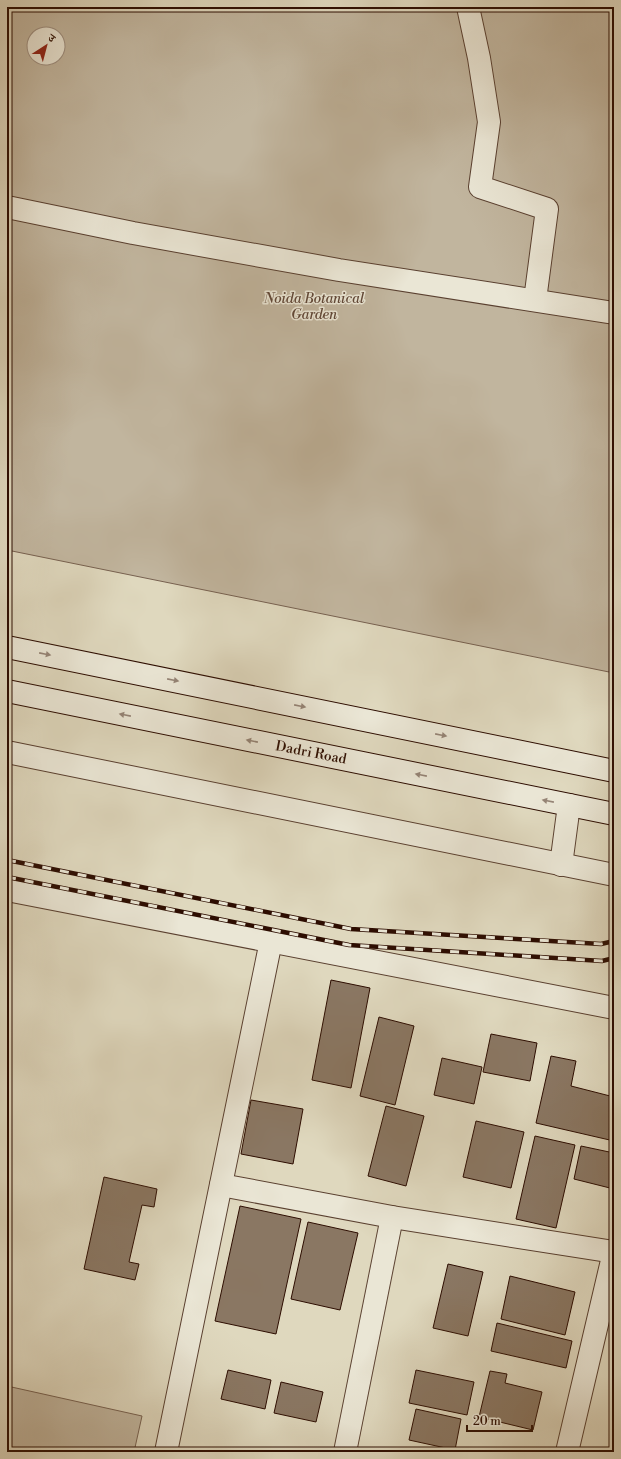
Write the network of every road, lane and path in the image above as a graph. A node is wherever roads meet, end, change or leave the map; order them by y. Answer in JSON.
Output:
{"nodes":[{"id":1,"x":468,"y":7,"type":"edge"},
{"id":2,"x":7,"y":207,"type":"edge"},
{"id":3,"x":535,"y":300,"type":"junction"},
{"id":4,"x":614,"y":313,"type":"edge"},
{"id":5,"x":7,"y":647,"type":"edge"},
{"id":6,"x":7,"y":691,"type":"edge"},
{"id":7,"x":7,"y":752,"type":"edge"},
{"id":8,"x":614,"y":759,"type":"edge"},
{"id":9,"x":576,"y":762,"type":"junction"},
{"id":10,"x":614,"y":771,"type":"edge"},
{"id":11,"x":569,"y":805,"type":"junction"},
{"id":12,"x":614,"y":814,"type":"edge"},
{"id":13,"x":561,"y":864,"type":"junction"},
{"id":14,"x":614,"y":875,"type":"edge"},
{"id":15,"x":7,"y":890,"type":"edge"},
{"id":16,"x":270,"y":941,"type":"junction"},
{"id":17,"x":614,"y":1008,"type":"edge"},
{"id":18,"x":221,"y":1185,"type":"junction"},
{"id":19,"x":392,"y":1217,"type":"junction"},
{"id":20,"x":614,"y":1252,"type":"edge"},
{"id":21,"x":166,"y":1452,"type":"edge"},
{"id":22,"x":345,"y":1452,"type":"edge"},
{"id":23,"x":567,"y":1452,"type":"edge"}],
"edges":[{"from":1,"to":3,"type":"street"},
{"from":2,"to":3,"type":"street"},
{"from":3,"to":4,"type":"street"},
{"from":5,"to":9,"type":"street","one_way":true},
{"from":11,"to":6,"type":"street","name":"Dadri Road","one_way":true},
{"from":7,"to":13,"type":"street"},
{"from":8,"to":9,"type":"street"},
{"from":9,"to":10,"type":"street"},
{"from":11,"to":12,"type":"street","name":"Dadri Road"},
{"from":11,"to":13,"type":"street"},
{"from":13,"to":14,"type":"street"},
{"from":15,"to":16,"type":"street"},
{"from":16,"to":17,"type":"street"},
{"from":16,"to":18,"type":"street"},
{"from":18,"to":19,"type":"street"},
{"from":18,"to":21,"type":"street"},
{"from":19,"to":20,"type":"street"},
{"from":19,"to":22,"type":"street"},
{"from":20,"to":23,"type":"street"}]}
